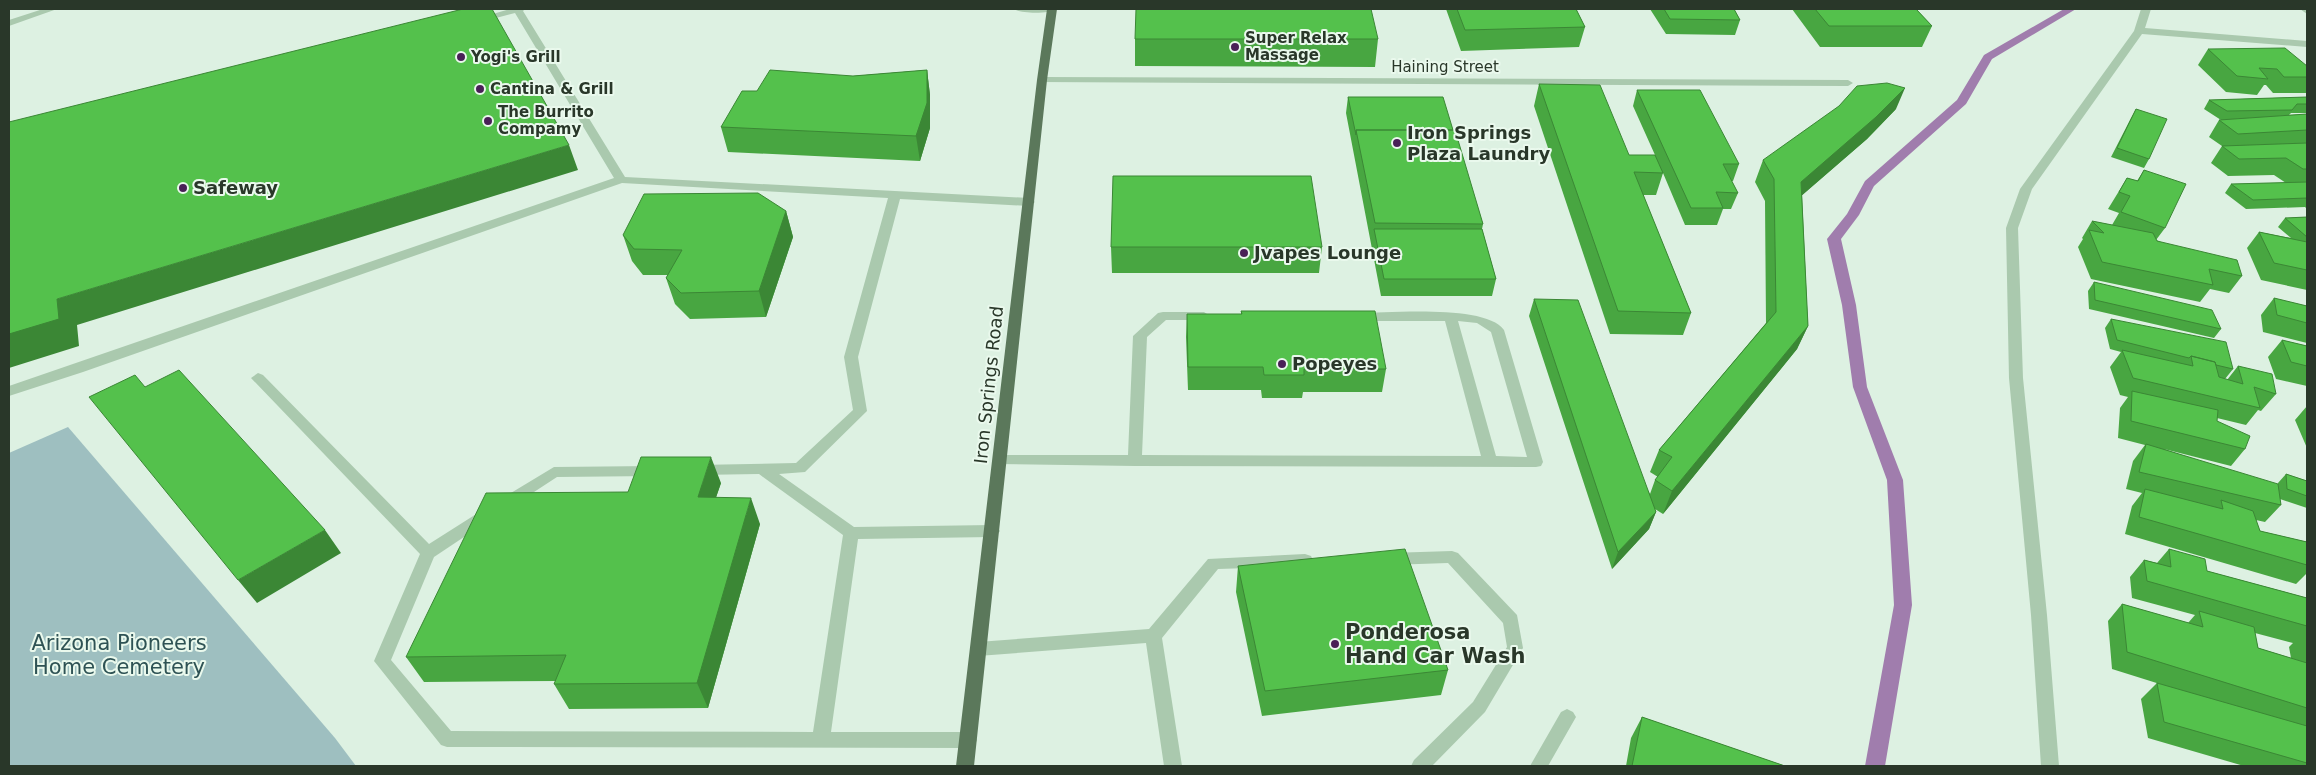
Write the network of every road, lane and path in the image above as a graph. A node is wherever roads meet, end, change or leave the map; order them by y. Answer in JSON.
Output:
{"nodes":[{"id":1,"x":52,"y":9,"type":"edge"},
{"id":2,"x":518,"y":9,"type":"edge"},
{"id":3,"x":1019,"y":9,"type":"edge"},
{"id":4,"x":1052,"y":9,"type":"edge"},
{"id":5,"x":2146,"y":9,"type":"edge"},
{"id":6,"x":9,"y":23,"type":"edge"},
{"id":7,"x":464,"y":23,"type":"edge"},
{"id":8,"x":2139,"y":30,"type":"junction"},
{"id":9,"x":2307,"y":44,"type":"edge"},
{"id":10,"x":1042,"y":80,"type":"junction"},
{"id":11,"x":1848,"y":83,"type":"dead end"},
{"id":12,"x":621,"y":180,"type":"junction"},
{"id":13,"x":895,"y":194,"type":"junction"},
{"id":14,"x":1029,"y":202,"type":"junction"},
{"id":15,"x":1222,"y":316,"type":"edge"},
{"id":16,"x":1341,"y":317,"type":"edge"},
{"id":17,"x":1450,"y":317,"type":"junction"},
{"id":18,"x":258,"y":378,"type":"dead end"},
{"id":19,"x":9,"y":391,"type":"edge"},
{"id":20,"x":1000,"y":460,"type":"junction"},
{"id":21,"x":1135,"y":461,"type":"junction"},
{"id":22,"x":1490,"y":461,"type":"junction"},
{"id":23,"x":762,"y":469,"type":"junction"},
{"id":24,"x":682,"y":470,"type":"edge"},
{"id":25,"x":663,"y":471,"type":"edge"},
{"id":26,"x":992,"y":531,"type":"junction"},
{"id":27,"x":851,"y":533,"type":"junction"},
{"id":28,"x":428,"y":553,"type":"junction"},
{"id":29,"x":1373,"y":559,"type":"edge"},
{"id":30,"x":1323,"y":560,"type":"edge"},
{"id":31,"x":1153,"y":636,"type":"junction"},
{"id":32,"x":978,"y":649,"type":"junction"},
{"id":33,"x":1567,"y":717,"type":"dead end"},
{"id":34,"x":821,"y":740,"type":"junction"},
{"id":35,"x":968,"y":740,"type":"junction"},
{"id":36,"x":965,"y":766,"type":"edge"},
{"id":37,"x":1173,"y":766,"type":"edge"},
{"id":38,"x":1420,"y":766,"type":"edge"},
{"id":39,"x":1539,"y":766,"type":"edge"},
{"id":40,"x":2050,"y":766,"type":"edge"}],
"edges":[{"from":1,"to":6,"type":"street"},
{"from":2,"to":7,"type":"street"},
{"from":2,"to":12,"type":"street"},
{"from":3,"to":4,"type":"street"},
{"from":4,"to":10,"type":"main road","name":"Iron Springs Road"},
{"from":5,"to":8,"type":"street"},
{"from":8,"to":9,"type":"street"},
{"from":8,"to":40,"type":"street"},
{"from":10,"to":11,"type":"street","name":"Haining Street"},
{"from":10,"to":14,"type":"main road","name":"Iron Springs Road"},
{"from":12,"to":13,"type":"street"},
{"from":12,"to":19,"type":"street"},
{"from":13,"to":14,"type":"street"},
{"from":13,"to":23,"type":"street"},
{"from":14,"to":20,"type":"main road","name":"Iron Springs Road"},
{"from":15,"to":21,"type":"street"},
{"from":16,"to":17,"type":"street"},
{"from":17,"to":22,"type":"street"},
{"from":17,"to":22,"type":"street"},
{"from":18,"to":28,"type":"street"},
{"from":20,"to":21,"type":"street"},
{"from":20,"to":26,"type":"main road","name":"Iron Springs Road"},
{"from":21,"to":22,"type":"street"},
{"from":23,"to":24,"type":"street"},
{"from":23,"to":27,"type":"street"},
{"from":25,"to":28,"type":"street"},
{"from":26,"to":27,"type":"street"},
{"from":26,"to":32,"type":"main road","name":"Iron Springs Road"},
{"from":27,"to":34,"type":"street"},
{"from":28,"to":34,"type":"street"},
{"from":29,"to":38,"type":"street"},
{"from":30,"to":31,"type":"street"},
{"from":31,"to":32,"type":"street"},
{"from":31,"to":37,"type":"street"},
{"from":32,"to":35,"type":"main road","name":"Iron Springs Road"},
{"from":33,"to":39,"type":"street"},
{"from":34,"to":35,"type":"street"},
{"from":35,"to":36,"type":"main road","name":"Iron Springs Road"}]}
